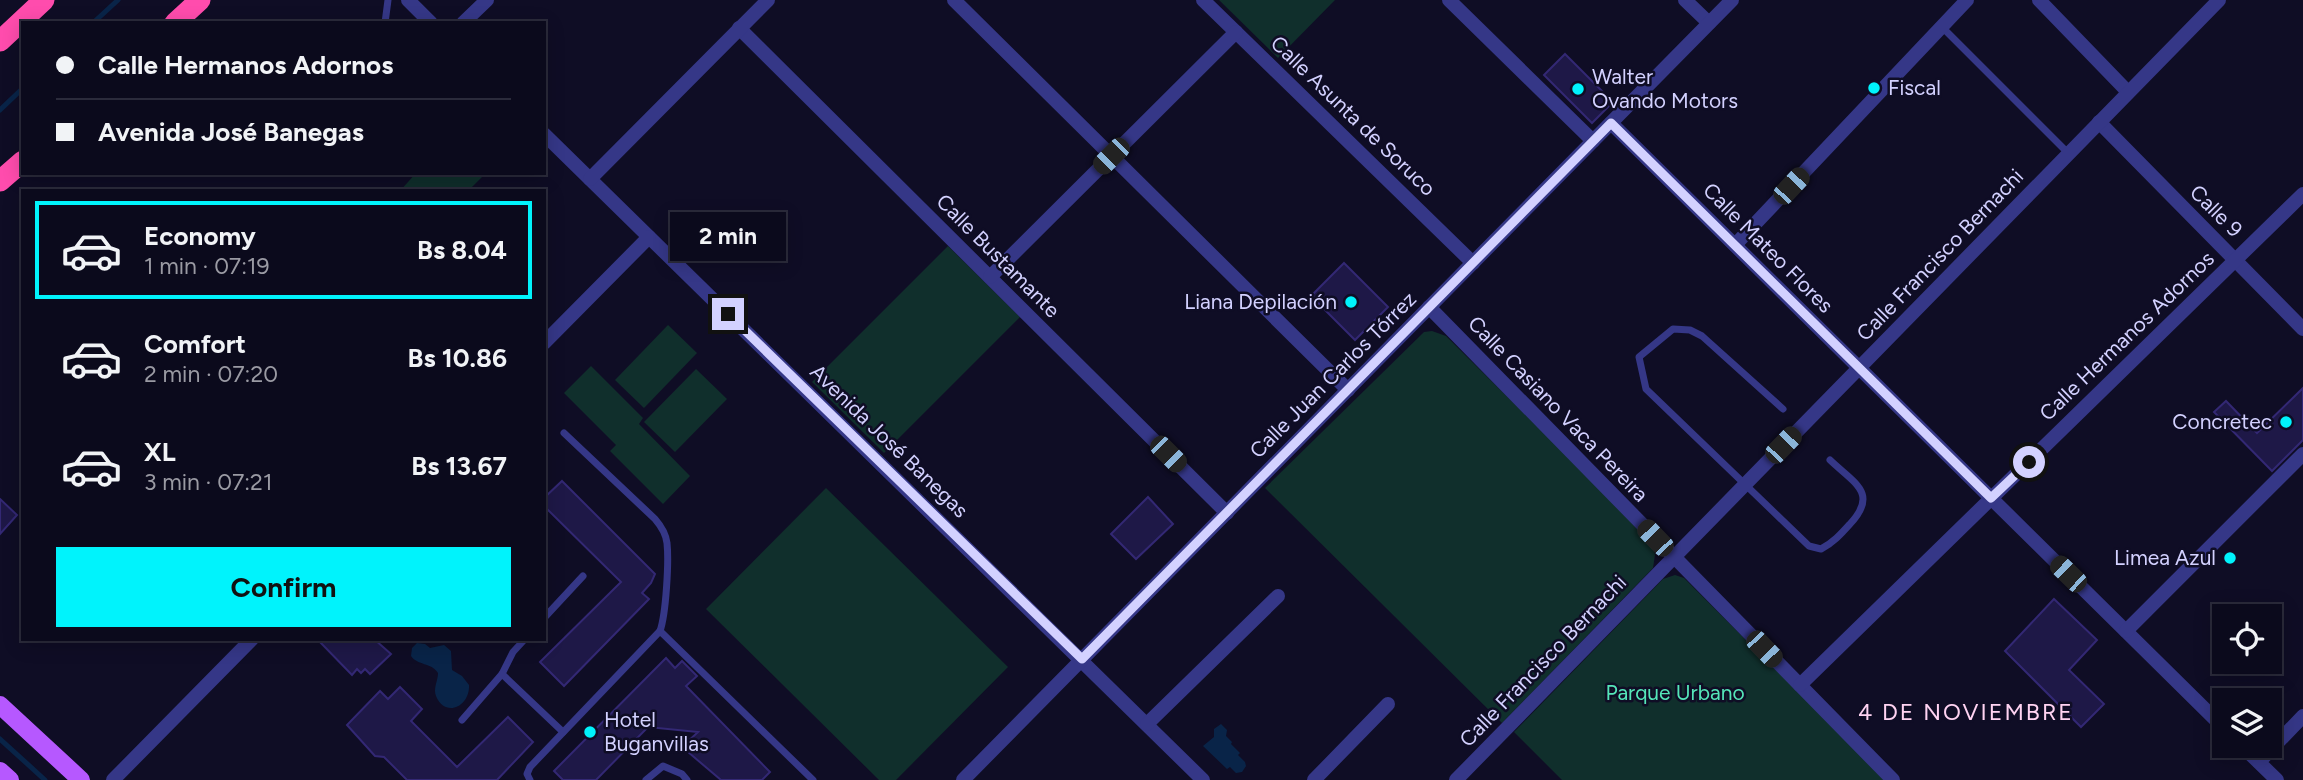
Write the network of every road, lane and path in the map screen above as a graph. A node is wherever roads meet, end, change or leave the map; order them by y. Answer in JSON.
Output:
{"nodes":[{"id":1,"x":44,"y":0,"type":"edge"},
{"id":2,"x":200,"y":0,"type":"edge"},
{"id":3,"x":388,"y":0,"type":"edge"},
{"id":4,"x":408,"y":0,"type":"edge"},
{"id":5,"x":487,"y":0,"type":"edge"},
{"id":6,"x":768,"y":0,"type":"edge"},
{"id":7,"x":954,"y":0,"type":"edge"},
{"id":8,"x":1203,"y":0,"type":"edge"},
{"id":9,"x":1449,"y":0,"type":"edge"},
{"id":10,"x":1685,"y":0,"type":"edge"},
{"id":11,"x":1732,"y":0,"type":"edge"},
{"id":12,"x":1967,"y":0,"type":"edge"},
{"id":13,"x":2039,"y":0,"type":"edge"},
{"id":14,"x":2218,"y":0,"type":"edge"},
{"id":15,"x":177,"y":21,"type":"edge"},
{"id":16,"x":385,"y":21,"type":"edge"},
{"id":17,"x":429,"y":21,"type":"edge"},
{"id":18,"x":465,"y":21,"type":"edge"},
{"id":19,"x":1709,"y":23,"type":"junction"},
{"id":20,"x":1941,"y":27,"type":"junction"},
{"id":21,"x":739,"y":28,"type":"junction"},
{"id":22,"x":1236,"y":32,"type":"junction"},
{"id":23,"x":0,"y":40,"type":"edge"},
{"id":24,"x":2128,"y":92,"type":"junction"},
{"id":25,"x":2099,"y":122,"type":"junction"},
{"id":26,"x":1611,"y":123,"type":"junction"},
{"id":27,"x":546,"y":136,"type":"edge"},
{"id":28,"x":1593,"y":141,"type":"junction"},
{"id":29,"x":2068,"y":154,"type":"junction"},
{"id":30,"x":1111,"y":156,"type":"junction"},
{"id":31,"x":21,"y":162,"type":"edge"},
{"id":32,"x":590,"y":179,"type":"junction"},
{"id":33,"x":0,"y":181,"type":"edge"},
{"id":34,"x":2303,"y":194,"type":"edge"},
{"id":35,"x":649,"y":237,"type":"junction"},
{"id":36,"x":1735,"y":245,"type":"junction"},
{"id":37,"x":2235,"y":260,"type":"junction"},
{"id":38,"x":1473,"y":263,"type":"junction"},
{"id":39,"x":990,"y":277,"type":"junction"},
{"id":40,"x":1429,"y":307,"type":"junction"},
{"id":41,"x":2303,"y":328,"type":"edge"},
{"id":42,"x":546,"y":341,"type":"edge"},
{"id":43,"x":1859,"y":368,"type":"junction"},
{"id":44,"x":1348,"y":390,"type":"junction"},
{"id":45,"x":1783,"y":409,"type":"dead end"},
{"id":46,"x":565,"y":433,"type":"dead end"},
{"id":47,"x":2303,"y":454,"type":"edge"},
{"id":48,"x":1830,"y":460,"type":"dead end"},
{"id":49,"x":1745,"y":484,"type":"junction"},
{"id":50,"x":1991,"y":498,"type":"junction"},
{"id":51,"x":1227,"y":513,"type":"junction"},
{"id":52,"x":1674,"y":557,"type":"junction"},
{"id":53,"x":583,"y":576,"type":"dead end"},
{"id":54,"x":1278,"y":596,"type":"dead end"},
{"id":55,"x":546,"y":616,"type":"edge"},
{"id":56,"x":660,"y":631,"type":"junction"},
{"id":57,"x":2126,"y":631,"type":"junction"},
{"id":58,"x":251,"y":641,"type":"edge"},
{"id":59,"x":523,"y":641,"type":"edge"},
{"id":60,"x":1082,"y":659,"type":"junction"},
{"id":61,"x":502,"y":674,"type":"junction"},
{"id":62,"x":1800,"y":685,"type":"junction"},
{"id":63,"x":1388,"y":704,"type":"dead end"},
{"id":64,"x":0,"y":705,"type":"edge"},
{"id":65,"x":2212,"y":716,"type":"edge"},
{"id":66,"x":2303,"y":716,"type":"edge"},
{"id":67,"x":462,"y":720,"type":"dead end"},
{"id":68,"x":1147,"y":724,"type":"junction"},
{"id":69,"x":563,"y":732,"type":"junction"},
{"id":70,"x":2255,"y":758,"type":"edge"},
{"id":71,"x":2259,"y":762,"type":"junction"},
{"id":72,"x":0,"y":771,"type":"edge"},
{"id":73,"x":10,"y":780,"type":"edge"},
{"id":74,"x":81,"y":780,"type":"edge"},
{"id":75,"x":113,"y":780,"type":"edge"},
{"id":76,"x":530,"y":780,"type":"edge"},
{"id":77,"x":646,"y":780,"type":"edge"},
{"id":78,"x":687,"y":780,"type":"edge"},
{"id":79,"x":813,"y":780,"type":"edge"},
{"id":80,"x":963,"y":780,"type":"edge"},
{"id":81,"x":1203,"y":780,"type":"edge"},
{"id":82,"x":1314,"y":780,"type":"edge"},
{"id":83,"x":1456,"y":780,"type":"edge"},
{"id":84,"x":1893,"y":780,"type":"edge"},
{"id":85,"x":2277,"y":780,"type":"edge"}],
"edges":[{"from":1,"to":23,"type":"highway"},
{"from":2,"to":15,"type":"highway"},
{"from":3,"to":16,"type":"lane"},
{"from":4,"to":17,"type":"street"},
{"from":5,"to":18,"type":"street"},
{"from":6,"to":21,"type":"street"},
{"from":7,"to":30,"type":"street"},
{"from":8,"to":22,"type":"street","name":"Calle Asunta de Soruco"},
{"from":9,"to":28,"type":"street"},
{"from":10,"to":19,"type":"street"},
{"from":11,"to":19,"type":"street","name":"Calle Juan Carlos Tórrez"},
{"from":12,"to":20,"type":"street"},
{"from":13,"to":24,"type":"street"},
{"from":14,"to":24,"type":"street","name":"Calle Francisco Bernachi"},
{"from":19,"to":26,"type":"street","name":"Calle Juan Carlos Tórrez"},
{"from":20,"to":29,"type":"lane"},
{"from":20,"to":36,"type":"street"},
{"from":21,"to":32,"type":"street"},
{"from":21,"to":39,"type":"street","name":"Calle Bustamante"},
{"from":22,"to":30,"type":"street"},
{"from":22,"to":38,"type":"street","name":"Calle Asunta de Soruco"},
{"from":24,"to":25,"type":"street","name":"Calle Francisco Bernachi"},
{"from":25,"to":29,"type":"street","name":"Calle Francisco Bernachi"},
{"from":25,"to":37,"type":"street","name":"Calle 9"},
{"from":26,"to":28,"type":"street","name":"Calle Juan Carlos Tórrez"},
{"from":26,"to":36,"type":"street","name":"Calle Mateo Flores"},
{"from":27,"to":32,"type":"street","name":"Avenida José Banegas"},
{"from":28,"to":38,"type":"street","name":"Calle Juan Carlos Tórrez"},
{"from":29,"to":43,"type":"street","name":"Calle Francisco Bernachi"},
{"from":30,"to":39,"type":"street"},
{"from":30,"to":44,"type":"street"},
{"from":31,"to":33,"type":"highway"},
{"from":32,"to":35,"type":"street","name":"Avenida José Banegas"},
{"from":34,"to":37,"type":"street","name":"Calle Hermanos Adornos"},
{"from":35,"to":42,"type":"street"},
{"from":35,"to":60,"type":"street","name":"Avenida José Banegas"},
{"from":36,"to":43,"type":"street","name":"Calle Mateo Flores"},
{"from":37,"to":41,"type":"street","name":"Calle 9"},
{"from":37,"to":50,"type":"street","name":"Calle Hermanos Adornos"},
{"from":38,"to":40,"type":"street","name":"Calle Juan Carlos Tórrez"},
{"from":39,"to":51,"type":"street","name":"Calle Bustamante"},
{"from":40,"to":44,"type":"street","name":"Calle Juan Carlos Tórrez"},
{"from":40,"to":52,"type":"street","name":"Calle Casiano Vaca Pereira"},
{"from":43,"to":49,"type":"street","name":"Calle Francisco Bernachi"},
{"from":43,"to":50,"type":"street","name":"Calle Mateo Flores"},
{"from":44,"to":51,"type":"street","name":"Calle Juan Carlos Tórrez"},
{"from":45,"to":49,"type":"lane"},
{"from":46,"to":56,"type":"lane"},
{"from":47,"to":57,"type":"street"},
{"from":48,"to":49,"type":"lane"},
{"from":49,"to":52,"type":"street","name":"Calle Francisco Bernachi"},
{"from":50,"to":57,"type":"street","name":"Calle Mateo Flores"},
{"from":50,"to":62,"type":"street","name":"Calle Hermanos Adornos"},
{"from":51,"to":60,"type":"street","name":"Calle Juan Carlos Tórrez"},
{"from":52,"to":62,"type":"street","name":"Calle Casiano Vaca Pereira"},
{"from":52,"to":83,"type":"street","name":"Calle Francisco Bernachi"},
{"from":53,"to":55,"type":"lane"},
{"from":54,"to":68,"type":"street"},
{"from":56,"to":69,"type":"lane"},
{"from":56,"to":79,"type":"lane"},
{"from":57,"to":65,"type":"street","name":"Calle Mateo Flores"},
{"from":58,"to":75,"type":"street"},
{"from":59,"to":61,"type":"lane"},
{"from":60,"to":68,"type":"street","name":"Avenida José Banegas"},
{"from":60,"to":80,"type":"street","name":"Calle Juan Carlos Tórrez"},
{"from":61,"to":67,"type":"lane"},
{"from":61,"to":69,"type":"lane"},
{"from":62,"to":84,"type":"street","name":"Calle Casiano Vaca Pereira"},
{"from":63,"to":82,"type":"street"},
{"from":64,"to":74,"type":"main road"},
{"from":66,"to":71,"type":"street"},
{"from":68,"to":81,"type":"street","name":"Avenida José Banegas"},
{"from":69,"to":76,"type":"lane"},
{"from":70,"to":71,"type":"street"},
{"from":71,"to":85,"type":"street"},
{"from":72,"to":73,"type":"main road"},
{"from":77,"to":78,"type":"lane"}]}
